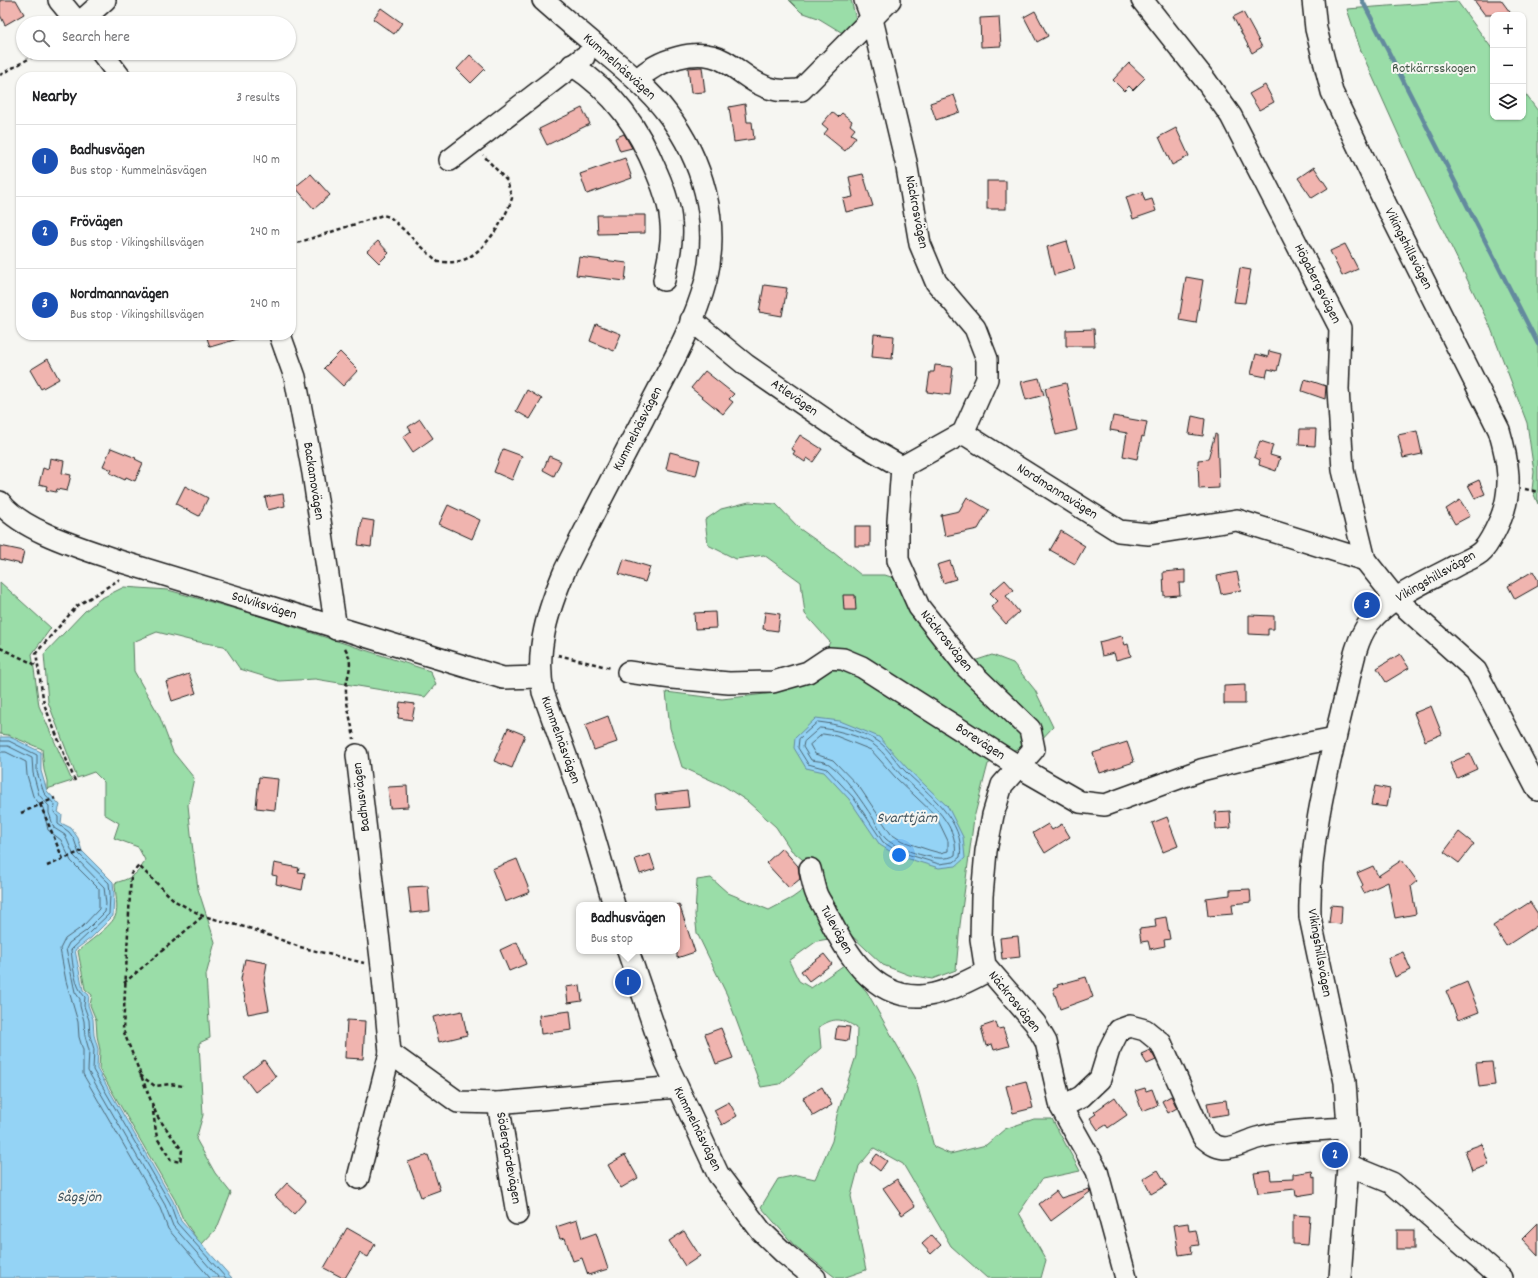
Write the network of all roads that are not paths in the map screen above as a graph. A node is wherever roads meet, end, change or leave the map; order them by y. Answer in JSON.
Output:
{"nodes":[{"id":1,"x":59,"y":0,"type":"edge"},
{"id":2,"x":105,"y":0,"type":"edge"},
{"id":3,"x":543,"y":0,"type":"edge"},
{"id":4,"x":890,"y":0,"type":"edge"},
{"id":5,"x":1142,"y":0,"type":"edge"},
{"id":6,"x":1314,"y":0,"type":"edge"},
{"id":7,"x":868,"y":10,"type":"edge"},
{"id":8,"x":72,"y":16,"type":"edge"},
{"id":9,"x":86,"y":16,"type":"edge"},
{"id":10,"x":597,"y":47,"type":"junction"},
{"id":11,"x":107,"y":60,"type":"edge"},
{"id":12,"x":572,"y":65,"type":"junction"},
{"id":13,"x":116,"y":72,"type":"edge"},
{"id":14,"x":637,"y":80,"type":"junction"},
{"id":15,"x":450,"y":160,"type":"dead end"},
{"id":16,"x":664,"y":280,"type":"dead end"},
{"id":17,"x":692,"y":320,"type":"junction"},
{"id":18,"x":282,"y":340,"type":"edge"},
{"id":19,"x":963,"y":433,"type":"junction"},
{"id":20,"x":902,"y":468,"type":"junction"},
{"id":21,"x":0,"y":502,"type":"edge"},
{"id":22,"x":1365,"y":560,"type":"junction"},
{"id":23,"x":1396,"y":599,"type":"junction"},
{"id":24,"x":336,"y":629,"type":"junction"},
{"id":25,"x":628,"y":672,"type":"road end"},
{"id":26,"x":540,"y":676,"type":"junction"},
{"id":27,"x":1335,"y":738,"type":"junction"},
{"id":28,"x":357,"y":755,"type":"road end"},
{"id":29,"x":1019,"y":767,"type":"junction"},
{"id":30,"x":1538,"y":790,"type":"edge"},
{"id":31,"x":810,"y":869,"type":"dead end"},
{"id":32,"x":613,"y":902,"type":"edge"},
{"id":33,"x":629,"y":954,"type":"edge"},
{"id":34,"x":988,"y":971,"type":"junction"},
{"id":35,"x":390,"y":1053,"type":"junction"},
{"id":36,"x":677,"y":1087,"type":"junction"},
{"id":37,"x":498,"y":1103,"type":"junction"},
{"id":38,"x":1062,"y":1107,"type":"junction"},
{"id":39,"x":1348,"y":1128,"type":"junction"},
{"id":40,"x":1348,"y":1166,"type":"junction"},
{"id":41,"x":358,"y":1178,"type":"dead end"},
{"id":42,"x":517,"y":1214,"type":"dead end"},
{"id":43,"x":815,"y":1278,"type":"edge"},
{"id":44,"x":1126,"y":1278,"type":"edge"},
{"id":45,"x":1340,"y":1278,"type":"edge"},
{"id":46,"x":1501,"y":1278,"type":"edge"}],
"edges":[{"from":1,"to":8,"type":"street"},
{"from":2,"to":9,"type":"street"},
{"from":3,"to":10,"type":"street","name":"Kummelnäsvägen"},
{"from":4,"to":7,"type":"street"},
{"from":5,"to":22,"type":"street","name":"Högabergsvägen"},
{"from":6,"to":23,"type":"street","name":"Vikingshillsvägen"},
{"from":7,"to":14,"type":"street"},
{"from":7,"to":19,"type":"street","name":"Näckrosvägen"},
{"from":10,"to":12,"type":"street"},
{"from":10,"to":14,"type":"street","name":"Kummelnäsvägen"},
{"from":11,"to":13,"type":"street"},
{"from":12,"to":15,"type":"street"},
{"from":12,"to":16,"type":"street","name":"Kummelnäsvägen"},
{"from":14,"to":17,"type":"street","name":"Kummelnäsvägen"},
{"from":17,"to":20,"type":"street","name":"Atlevägen"},
{"from":17,"to":26,"type":"street","name":"Kummelnäsvägen"},
{"from":18,"to":24,"type":"street","name":"Backamovägen"},
{"from":19,"to":20,"type":"street"},
{"from":19,"to":22,"type":"street","name":"Nordmannavägen"},
{"from":20,"to":29,"type":"street","name":"Näckrosvägen"},
{"from":21,"to":24,"type":"street","name":"Solviksvägen"},
{"from":22,"to":23,"type":"street","name":"Högabergsvägen"},
{"from":23,"to":27,"type":"street","name":"Vikingshillsvägen"},
{"from":23,"to":30,"type":"street"},
{"from":24,"to":26,"type":"street","name":"Solviksvägen"},
{"from":25,"to":29,"type":"street","name":"Borevägen"},
{"from":26,"to":32,"type":"street","name":"Kummelnäsvägen"},
{"from":27,"to":29,"type":"street","name":"Borevägen"},
{"from":27,"to":39,"type":"street","name":"Vikingshillsvägen"},
{"from":28,"to":35,"type":"street","name":"Badhusvägen"},
{"from":29,"to":34,"type":"street","name":"Näckrosvägen"},
{"from":31,"to":34,"type":"street","name":"Tulevägen"},
{"from":33,"to":36,"type":"street","name":"Kummelnäsvägen"},
{"from":34,"to":38,"type":"street","name":"Näckrosvägen"},
{"from":35,"to":37,"type":"street"},
{"from":35,"to":41,"type":"street","name":"Badhusvägen"},
{"from":36,"to":37,"type":"street"},
{"from":36,"to":43,"type":"street","name":"Kummelnäsvägen"},
{"from":37,"to":42,"type":"street","name":"Södergärdevägen"},
{"from":38,"to":39,"type":"street"},
{"from":38,"to":44,"type":"street","name":"Näckrosvägen"},
{"from":39,"to":40,"type":"street","name":"Vikingshillsvägen"},
{"from":40,"to":45,"type":"street","name":"Vikingshillsvägen"},
{"from":40,"to":46,"type":"street"}]}
